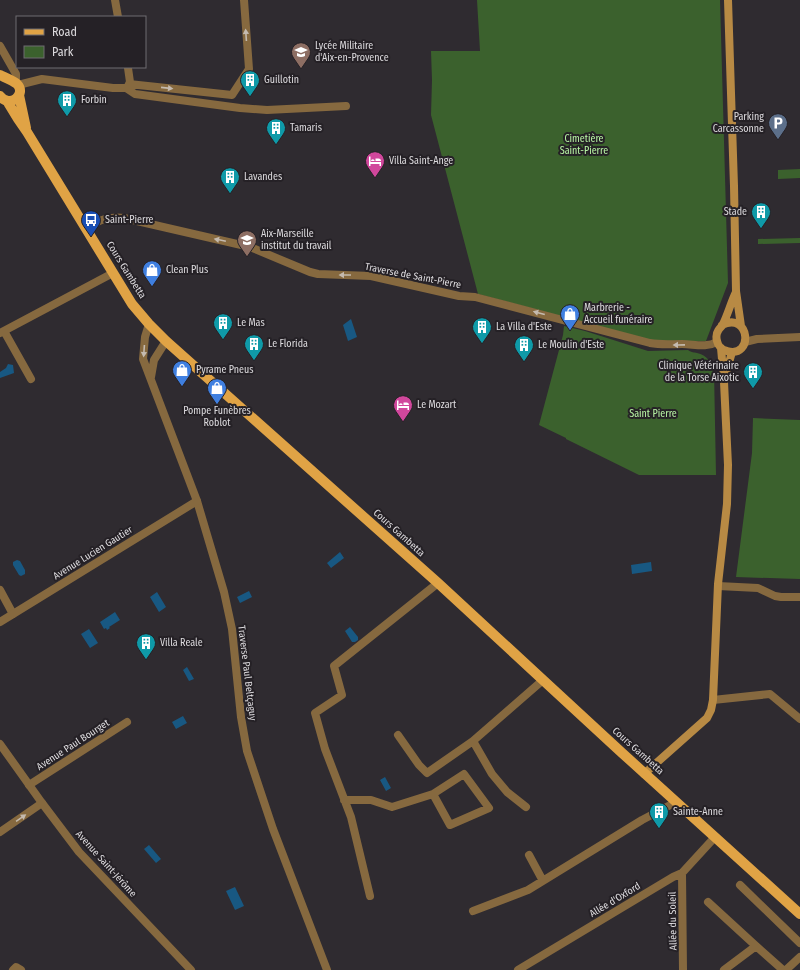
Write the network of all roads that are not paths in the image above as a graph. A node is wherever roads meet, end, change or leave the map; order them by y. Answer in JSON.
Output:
{"nodes":[{"id":1,"x":115,"y":0,"type":"edge"},
{"id":2,"x":244,"y":0,"type":"edge"},
{"id":3,"x":728,"y":0,"type":"edge"},
{"id":4,"x":118,"y":16,"type":"edge"},
{"id":5,"x":0,"y":46,"type":"edge"},
{"id":6,"x":128,"y":68,"type":"edge"},
{"id":7,"x":0,"y":75,"type":"edge"},
{"id":8,"x":0,"y":85,"type":"edge"},
{"id":9,"x":16,"y":86,"type":"junction"},
{"id":10,"x":127,"y":86,"type":"junction"},
{"id":11,"x":4,"y":98,"type":"edge"},
{"id":12,"x":346,"y":106,"type":"dead end"},
{"id":13,"x":27,"y":132,"type":"junction"},
{"id":14,"x":85,"y":227,"type":"junction"},
{"id":15,"x":113,"y":273,"type":"junction"},
{"id":16,"x":736,"y":291,"type":"junction"},
{"id":17,"x":149,"y":324,"type":"junction"},
{"id":18,"x":722,"y":326,"type":"junction"},
{"id":19,"x":741,"y":326,"type":"junction"},
{"id":20,"x":2,"y":332,"type":"edge"},
{"id":21,"x":800,"y":337,"type":"edge"},
{"id":22,"x":745,"y":338,"type":"junction"},
{"id":23,"x":166,"y":341,"type":"junction"},
{"id":24,"x":719,"y":345,"type":"junction"},
{"id":25,"x":732,"y":352,"type":"junction"},
{"id":26,"x":150,"y":378,"type":"junction"},
{"id":27,"x":32,"y":379,"type":"dead end"},
{"id":28,"x":724,"y":382,"type":"junction"},
{"id":29,"x":197,"y":501,"type":"junction"},
{"id":30,"x":438,"y":583,"type":"junction"},
{"id":31,"x":718,"y":586,"type":"junction"},
{"id":32,"x":0,"y":590,"type":"edge"},
{"id":33,"x":800,"y":597,"type":"edge"},
{"id":34,"x":13,"y":614,"type":"junction"},
{"id":35,"x":0,"y":622,"type":"edge"},
{"id":36,"x":543,"y":680,"type":"junction"},
{"id":37,"x":713,"y":700,"type":"junction"},
{"id":38,"x":800,"y":720,"type":"edge"},
{"id":39,"x":127,"y":722,"type":"dead end"},
{"id":40,"x":398,"y":735,"type":"dead end"},
{"id":41,"x":473,"y":741,"type":"junction"},
{"id":42,"x":0,"y":744,"type":"edge"},
{"id":43,"x":644,"y":774,"type":"junction"},
{"id":44,"x":29,"y":785,"type":"junction"},
{"id":45,"x":433,"y":794,"type":"junction"},
{"id":46,"x":344,"y":800,"type":"junction"},
{"id":47,"x":676,"y":802,"type":"junction"},
{"id":48,"x":42,"y":803,"type":"junction"},
{"id":49,"x":526,"y":807,"type":"dead end"},
{"id":50,"x":0,"y":832,"type":"edge"},
{"id":51,"x":715,"y":837,"type":"junction"},
{"id":52,"x":529,"y":855,"type":"dead end"},
{"id":53,"x":682,"y":873,"type":"junction"},
{"id":54,"x":543,"y":881,"type":"junction"},
{"id":55,"x":740,"y":885,"type":"dead end"},
{"id":56,"x":370,"y":896,"type":"dead end"},
{"id":57,"x":708,"y":902,"type":"dead end"},
{"id":58,"x":473,"y":911,"type":"dead end"},
{"id":59,"x":800,"y":914,"type":"edge"},
{"id":60,"x":800,"y":943,"type":"edge"},
{"id":61,"x":756,"y":946,"type":"junction"},
{"id":62,"x":800,"y":957,"type":"edge"},
{"id":63,"x":190,"y":970,"type":"edge"},
{"id":64,"x":327,"y":970,"type":"edge"},
{"id":65,"x":518,"y":970,"type":"edge"},
{"id":66,"x":683,"y":970,"type":"edge"},
{"id":67,"x":724,"y":970,"type":"edge"},
{"id":68,"x":783,"y":970,"type":"edge"},
{"id":69,"x":786,"y":970,"type":"edge"}],
"edges":[{"from":1,"to":4,"type":"street"},
{"from":10,"to":2,"type":"street","one_way":true},
{"from":3,"to":16,"type":"main road"},
{"from":5,"to":9,"type":"street","name":"Cours Gambetta"},
{"from":6,"to":10,"type":"street"},
{"from":7,"to":9,"type":"main road"},
{"from":8,"to":9,"type":"main road"},
{"from":9,"to":10,"type":"street"},
{"from":9,"to":11,"type":"main road"},
{"from":9,"to":13,"type":"main road","name":"Cours Gambetta"},
{"from":10,"to":12,"type":"street"},
{"from":11,"to":13,"type":"main road","name":"Cours Gambetta"},
{"from":13,"to":14,"type":"main road","name":"Cours Gambetta"},
{"from":14,"to":15,"type":"main road","name":"Cours Gambetta"},
{"from":24,"to":14,"type":"street","name":"Traverse de Saint-Pierre","one_way":true},
{"from":15,"to":17,"type":"main road","name":"Cours Gambetta"},
{"from":15,"to":20,"type":"street"},
{"from":16,"to":18,"type":"main road"},
{"from":16,"to":19,"type":"main road"},
{"from":17,"to":23,"type":"main road","name":"Cours Gambetta"},
{"from":17,"to":26,"type":"street","name":"Traverse Paul Beltçaguy","one_way":true},
{"from":18,"to":19,"type":"main road"},
{"from":18,"to":24,"type":"main road"},
{"from":19,"to":22,"type":"main road"},
{"from":20,"to":27,"type":"street"},
{"from":21,"to":22,"type":"street"},
{"from":22,"to":25,"type":"main road"},
{"from":23,"to":26,"type":"street"},
{"from":23,"to":30,"type":"main road","name":"Cours Gambetta"},
{"from":24,"to":25,"type":"main road"},
{"from":24,"to":28,"type":"main road"},
{"from":25,"to":28,"type":"main road"},
{"from":26,"to":29,"type":"street","name":"Traverse Paul Beltçaguy"},
{"from":28,"to":31,"type":"main road"},
{"from":29,"to":34,"type":"street","name":"Avenue Lucien Gautier"},
{"from":29,"to":64,"type":"street","name":"Traverse Paul Beltçaguy"},
{"from":30,"to":36,"type":"main road","name":"Cours Gambetta"},
{"from":30,"to":46,"type":"street"},
{"from":31,"to":33,"type":"street"},
{"from":31,"to":37,"type":"main road"},
{"from":32,"to":34,"type":"street"},
{"from":34,"to":35,"type":"street","name":"Avenue Lucien Gautier"},
{"from":36,"to":41,"type":"street"},
{"from":36,"to":43,"type":"main road","name":"Cours Gambetta"},
{"from":37,"to":38,"type":"street"},
{"from":37,"to":43,"type":"main road"},
{"from":39,"to":44,"type":"street","name":"Avenue Paul Bourget"},
{"from":40,"to":41,"type":"street"},
{"from":41,"to":49,"type":"street"},
{"from":42,"to":44,"type":"street","name":"Avenue Saint-Jérôme"},
{"from":43,"to":47,"type":"main road","name":"Cours Gambetta"},
{"from":44,"to":48,"type":"street","name":"Avenue Saint-Jérôme"},
{"from":45,"to":45,"type":"street"},
{"from":45,"to":46,"type":"street"},
{"from":46,"to":56,"type":"street"},
{"from":47,"to":51,"type":"main road","name":"Cours Gambetta"},
{"from":47,"to":54,"type":"street"},
{"from":50,"to":48,"type":"street","one_way":true},
{"from":48,"to":63,"type":"street","name":"Avenue Saint-Jérôme"},
{"from":51,"to":53,"type":"street","name":"Allée d'Oxford"},
{"from":51,"to":59,"type":"main road","name":"Cours Gambetta"},
{"from":52,"to":54,"type":"street"},
{"from":53,"to":65,"type":"street","name":"Allée d'Oxford"},
{"from":53,"to":66,"type":"street","name":"Allée du Soleil"},
{"from":54,"to":58,"type":"street"},
{"from":55,"to":60,"type":"street"},
{"from":57,"to":61,"type":"street"},
{"from":61,"to":67,"type":"street"},
{"from":61,"to":68,"type":"street"},
{"from":62,"to":69,"type":"street"}]}
